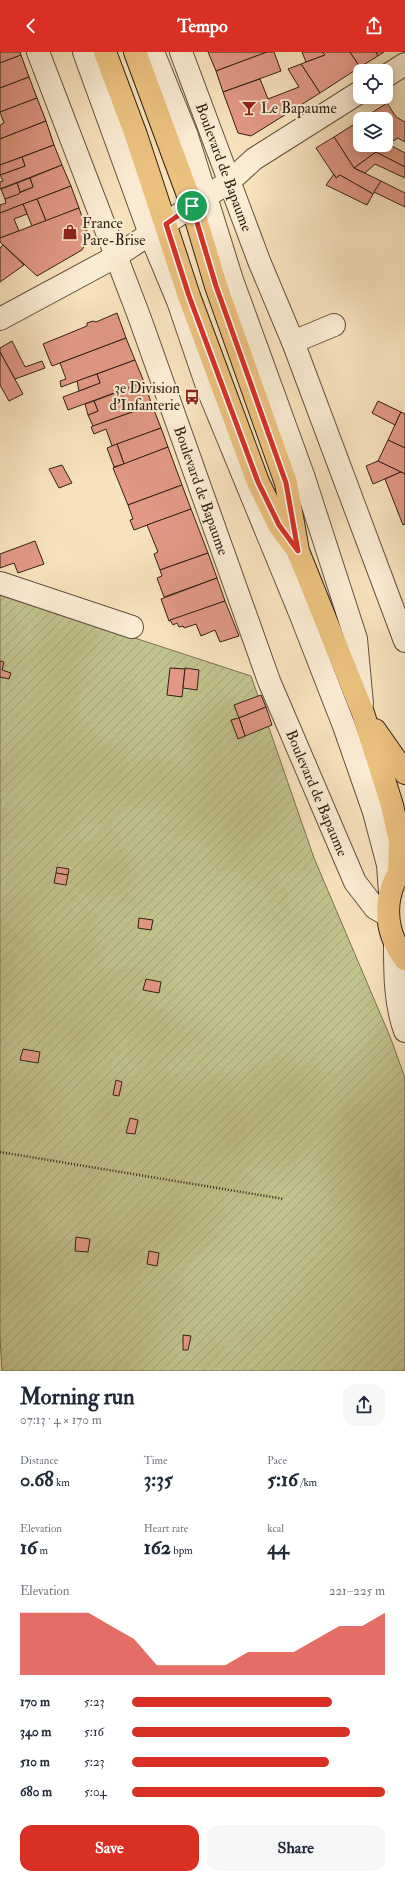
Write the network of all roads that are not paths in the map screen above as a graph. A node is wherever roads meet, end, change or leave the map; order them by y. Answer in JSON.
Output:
{"nodes":[{"id":1,"x":38,"y":52,"type":"edge"},
{"id":2,"x":84,"y":52,"type":"edge"},
{"id":3,"x":105,"y":52,"type":"edge"},
{"id":4,"x":135,"y":52,"type":"edge"},
{"id":5,"x":153,"y":52,"type":"edge"},
{"id":6,"x":181,"y":52,"type":"edge"},
{"id":7,"x":405,"y":64,"type":"edge"},
{"id":8,"x":393,"y":72,"type":"edge"},
{"id":9,"x":353,"y":96,"type":"edge"},
{"id":10,"x":230,"y":181,"type":"junction"},
{"id":11,"x":199,"y":201,"type":"junction"},
{"id":12,"x":158,"y":229,"type":"junction"},
{"id":13,"x":116,"y":257,"type":"junction"},
{"id":14,"x":0,"y":319,"type":"edge"},
{"id":15,"x":334,"y":325,"type":"dead end"},
{"id":16,"x":293,"y":342,"type":"junction"},
{"id":17,"x":298,"y":551,"type":"junction"},
{"id":18,"x":0,"y":583,"type":"edge"},
{"id":19,"x":132,"y":627,"type":"dead end"},
{"id":20,"x":405,"y":641,"type":"edge"},
{"id":21,"x":363,"y":713,"type":"junction"},
{"id":22,"x":405,"y":773,"type":"edge"},
{"id":23,"x":402,"y":868,"type":"edge"},
{"id":24,"x":390,"y":893,"type":"junction"},
{"id":25,"x":387,"y":915,"type":"junction"},
{"id":26,"x":400,"y":951,"type":"edge"},
{"id":27,"x":405,"y":1031,"type":"edge"}],
"edges":[{"from":1,"to":13,"type":"street","name":"Boulevard de Bapaume"},
{"from":2,"to":12,"type":"street"},
{"from":3,"to":12,"type":"main road"},
{"from":4,"to":11,"type":"main road"},
{"from":5,"to":11,"type":"street"},
{"from":6,"to":10,"type":"street","name":"Boulevard de Bapaume"},
{"from":7,"to":8,"type":"street"},
{"from":9,"to":10,"type":"street"},
{"from":10,"to":11,"type":"street"},
{"from":10,"to":16,"type":"street","name":"Boulevard de Bapaume"},
{"from":11,"to":12,"type":"street"},
{"from":11,"to":17,"type":"main road"},
{"from":11,"to":21,"type":"street"},
{"from":12,"to":13,"type":"street"},
{"from":12,"to":17,"type":"main road"},
{"from":12,"to":24,"type":"street"},
{"from":13,"to":14,"type":"street"},
{"from":13,"to":25,"type":"street","name":"Boulevard de Bapaume"},
{"from":15,"to":16,"type":"street"},
{"from":16,"to":20,"type":"street","name":"Boulevard de Bapaume"},
{"from":17,"to":21,"type":"main road"},
{"from":18,"to":19,"type":"street"},
{"from":21,"to":22,"type":"main road"},
{"from":21,"to":23,"type":"main road"},
{"from":23,"to":24,"type":"main road"},
{"from":24,"to":25,"type":"main road"},
{"from":25,"to":26,"type":"main road"},
{"from":26,"to":27,"type":"street"}]}
